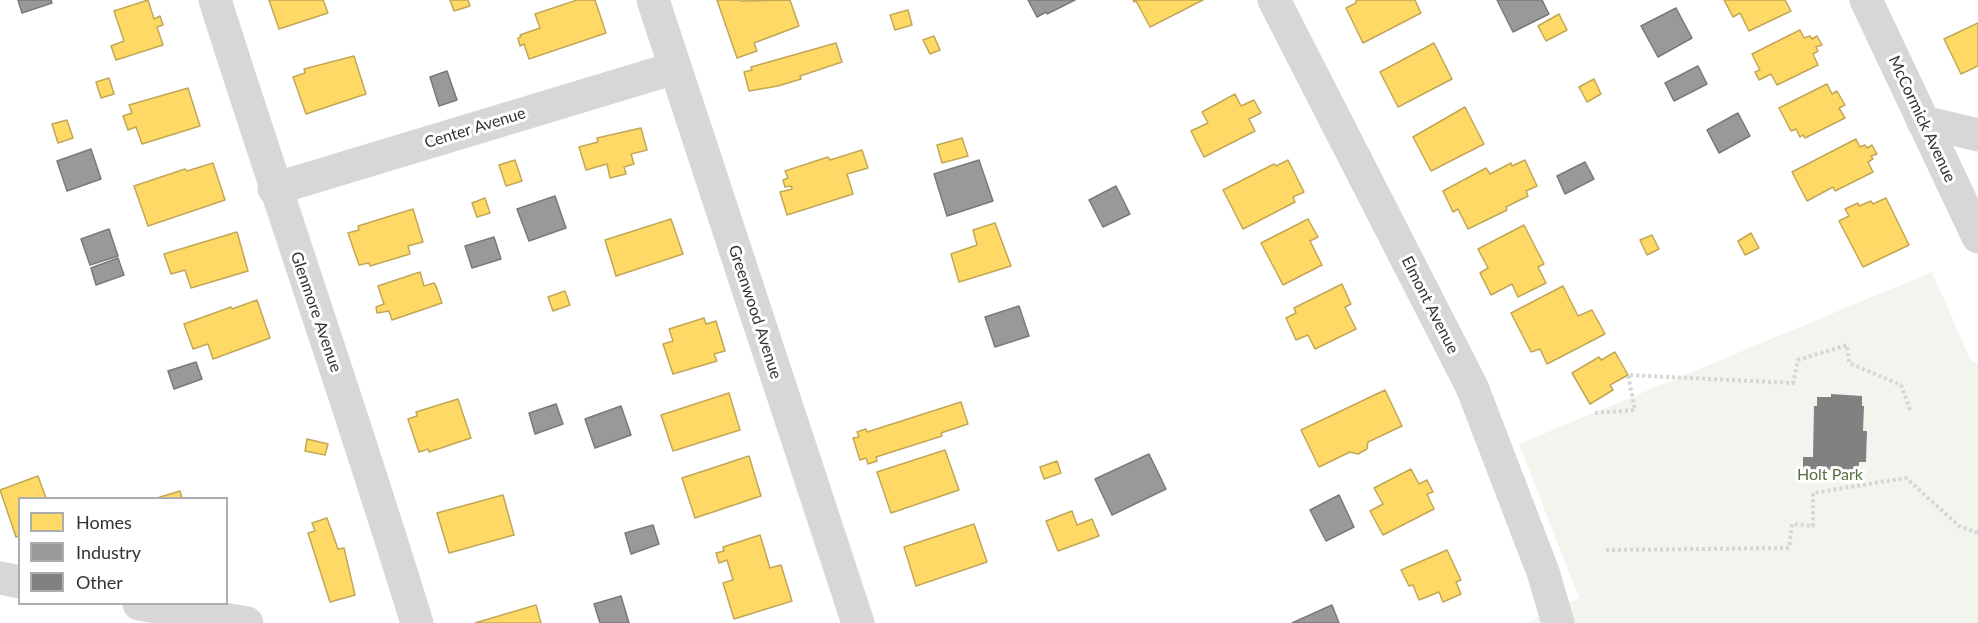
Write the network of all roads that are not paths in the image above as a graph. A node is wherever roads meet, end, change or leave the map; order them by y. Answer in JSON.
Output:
{"nodes":[{"id":1,"x":215,"y":0,"type":"edge"},
{"id":2,"x":652,"y":0,"type":"edge"},
{"id":3,"x":1274,"y":0,"type":"edge"},
{"id":4,"x":1866,"y":0,"type":"edge"},
{"id":5,"x":675,"y":68,"type":"junction"},
{"id":6,"x":1923,"y":122,"type":"junction"},
{"id":7,"x":1978,"y":135,"type":"edge"},
{"id":8,"x":274,"y":189,"type":"junction"},
{"id":9,"x":1978,"y":237,"type":"edge"},
{"id":10,"x":0,"y":578,"type":"edge"},
{"id":11,"x":18,"y":582,"type":"edge"},
{"id":12,"x":150,"y":605,"type":"edge"},
{"id":13,"x":247,"y":623,"type":"edge"},
{"id":14,"x":417,"y":623,"type":"edge"},
{"id":15,"x":858,"y":623,"type":"edge"},
{"id":16,"x":1558,"y":623,"type":"edge"}],
"edges":[{"from":1,"to":8,"type":"street","name":"Glenmore Avenue"},
{"from":2,"to":5,"type":"street","name":"Greenwood Avenue"},
{"from":3,"to":16,"type":"street","name":"Elmont Avenue"},
{"from":4,"to":6,"type":"street","name":"McCormick Avenue"},
{"from":5,"to":8,"type":"street","name":"Center Avenue"},
{"from":5,"to":15,"type":"street","name":"Greenwood Avenue"},
{"from":6,"to":7,"type":"street"},
{"from":6,"to":9,"type":"street","name":"McCormick Avenue"},
{"from":8,"to":14,"type":"street","name":"Glenmore Avenue"},
{"from":10,"to":11,"type":"street"},
{"from":12,"to":13,"type":"street"}]}
